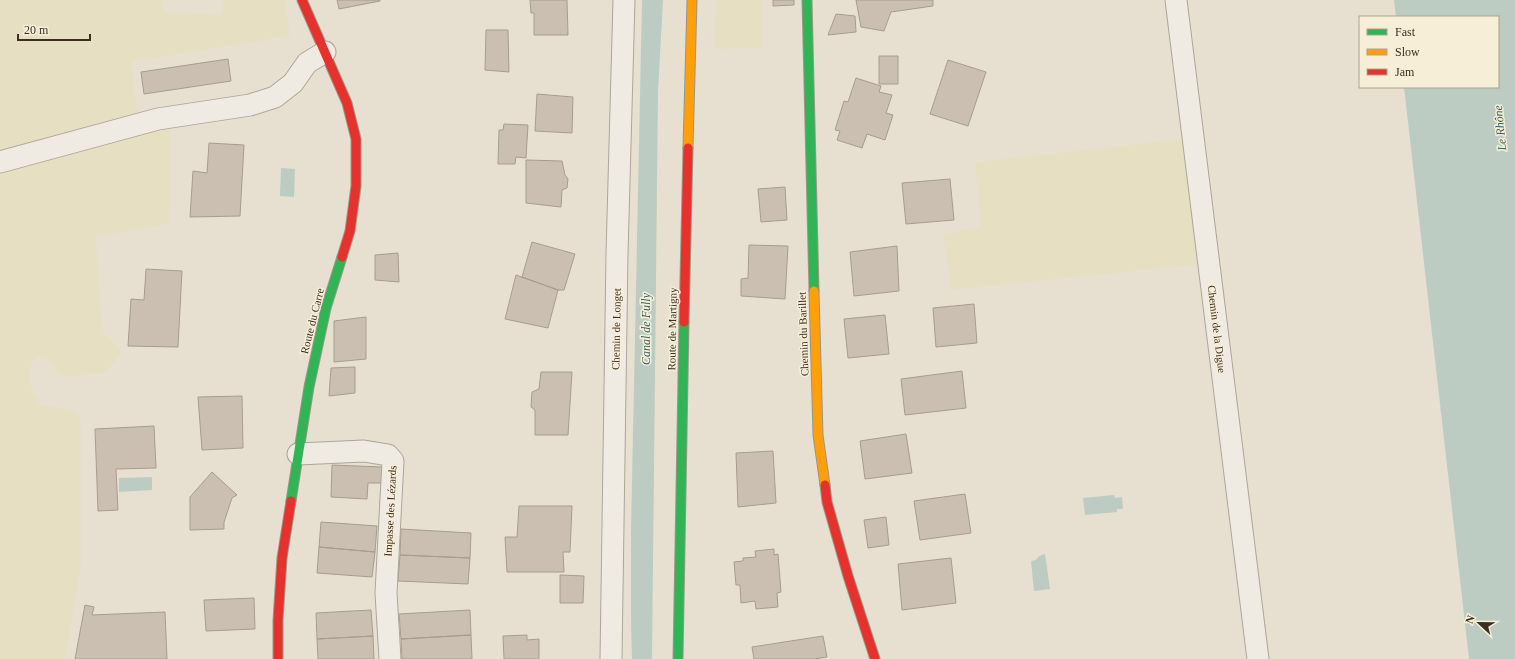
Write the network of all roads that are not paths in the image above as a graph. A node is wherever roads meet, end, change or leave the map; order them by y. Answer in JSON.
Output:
{"nodes":[{"id":1,"x":302,"y":0,"type":"edge"},
{"id":2,"x":624,"y":0,"type":"edge"},
{"id":3,"x":692,"y":0,"type":"edge"},
{"id":4,"x":807,"y":0,"type":"edge"},
{"id":5,"x":1176,"y":0,"type":"edge"},
{"id":6,"x":324,"y":52,"type":"junction"},
{"id":7,"x":0,"y":162,"type":"edge"},
{"id":8,"x":298,"y":454,"type":"junction"},
{"id":9,"x":278,"y":659,"type":"edge"},
{"id":10,"x":390,"y":659,"type":"edge"},
{"id":11,"x":612,"y":659,"type":"edge"},
{"id":12,"x":678,"y":659,"type":"edge"},
{"id":13,"x":875,"y":659,"type":"edge"},
{"id":14,"x":1258,"y":659,"type":"edge"}],
"edges":[{"from":1,"to":6,"type":"street","name":"Route du Carre"},
{"from":2,"to":11,"type":"street","name":"Chemin de Longet"},
{"from":3,"to":12,"type":"street","name":"Route de Martigny"},
{"from":4,"to":13,"type":"street","name":"Chemin du Barillet"},
{"from":5,"to":14,"type":"street","name":"Chemin de la Digue"},
{"from":6,"to":7,"type":"street"},
{"from":6,"to":8,"type":"street","name":"Route du Carre"},
{"from":8,"to":9,"type":"street","name":"Route du Carre"},
{"from":8,"to":10,"type":"street","name":"Impasse des Lézards"}]}
